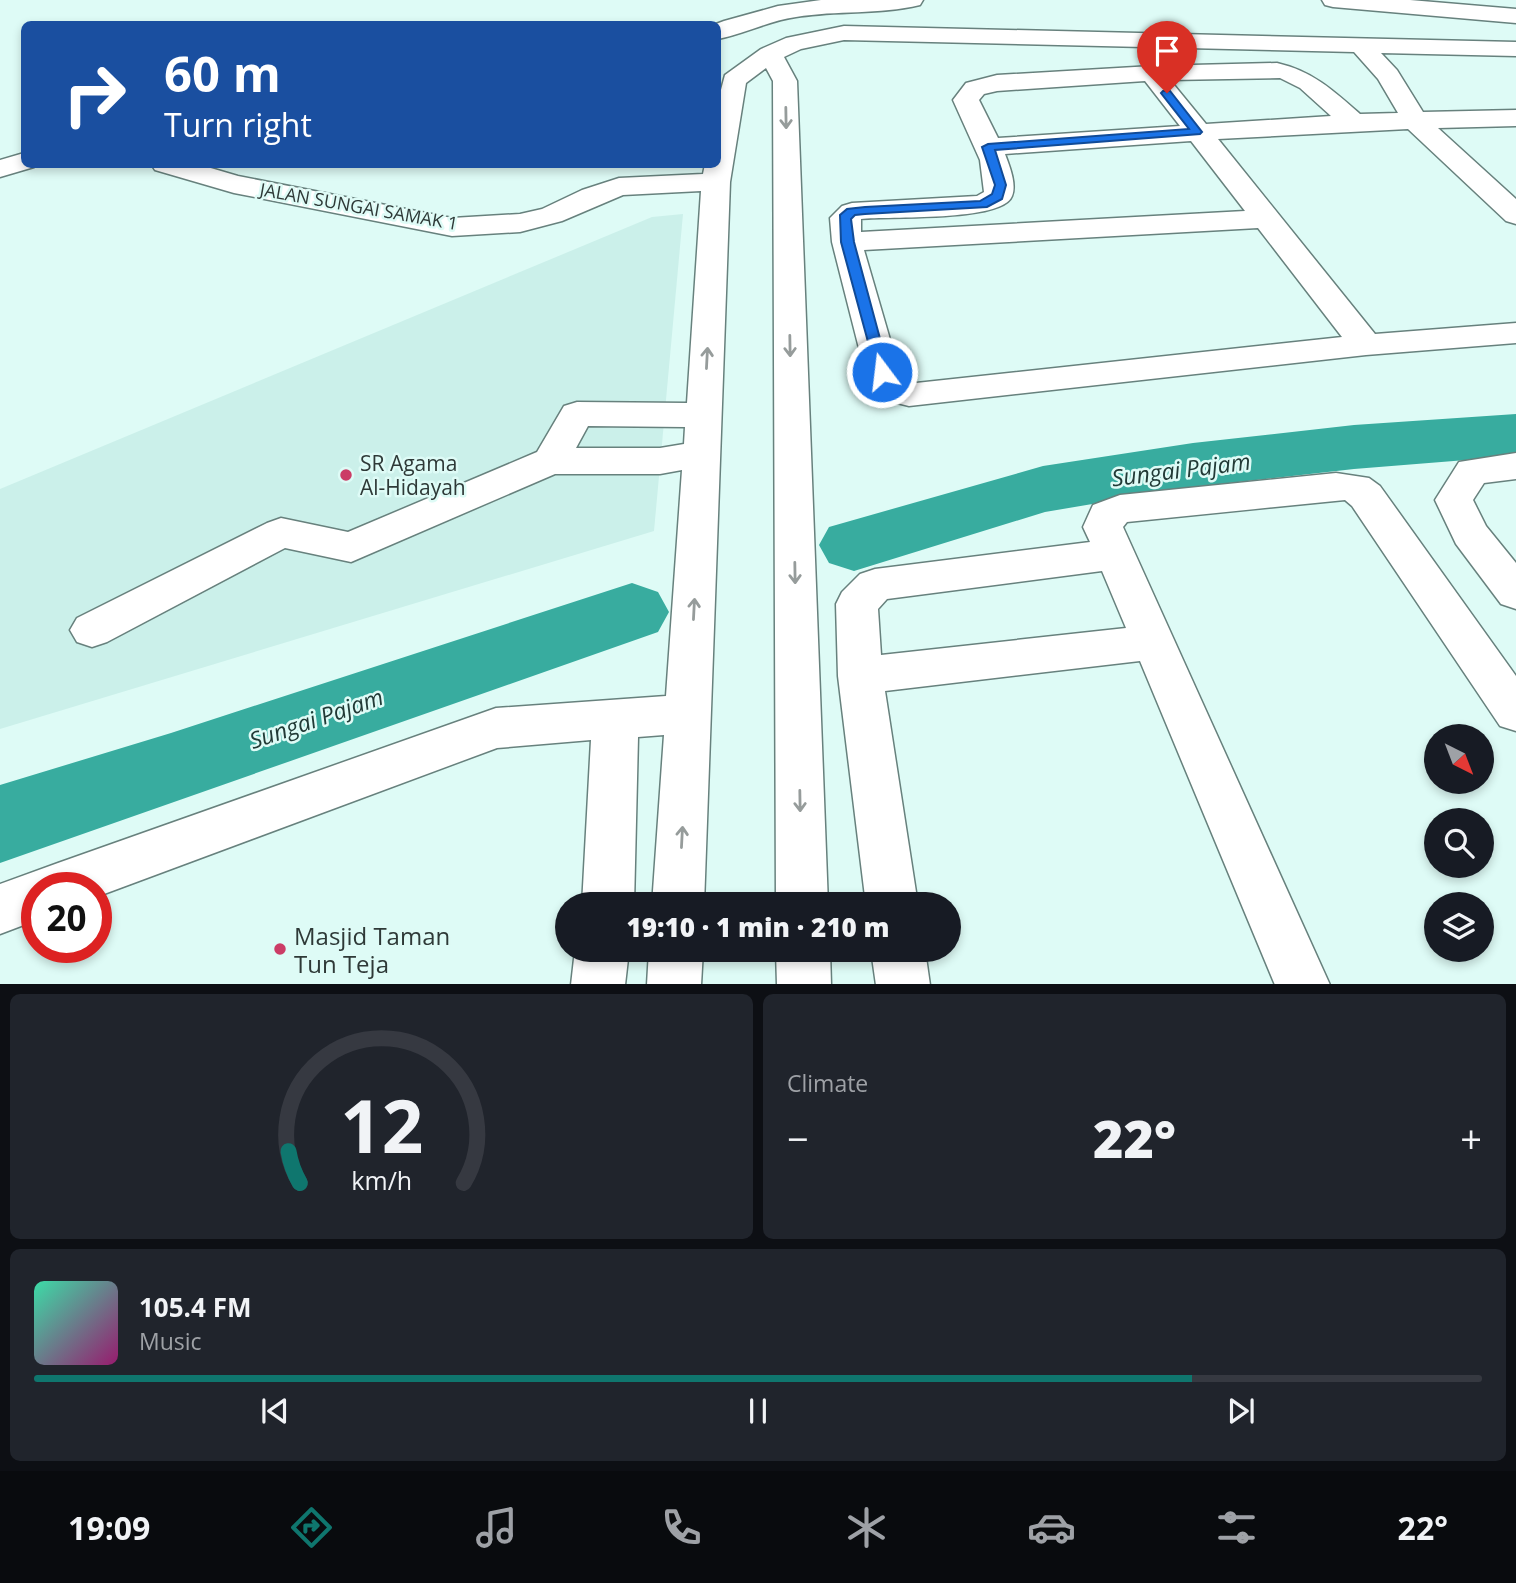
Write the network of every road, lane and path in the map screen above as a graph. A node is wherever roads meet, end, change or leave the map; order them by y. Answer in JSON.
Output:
{"nodes":[{"id":1,"x":912,"y":0,"type":"edge"},
{"id":2,"x":1333,"y":0,"type":"edge"},
{"id":3,"x":1357,"y":2,"type":"edge"},
{"id":4,"x":843,"y":3,"type":"edge"},
{"id":5,"x":1516,"y":16,"type":"edge"},
{"id":6,"x":721,"y":31,"type":"edge"},
{"id":7,"x":844,"y":33,"type":"junction"},
{"id":8,"x":1360,"y":45,"type":"junction"},
{"id":9,"x":1516,"y":49,"type":"edge"},
{"id":10,"x":770,"y":54,"type":"junction"},
{"id":11,"x":1152,"y":73,"type":"junction"},
{"id":12,"x":1516,"y":118,"type":"edge"},
{"id":13,"x":1416,"y":121,"type":"junction"},
{"id":14,"x":1353,"y":122,"type":"junction"},
{"id":15,"x":1196,"y":132,"type":"junction"},
{"id":16,"x":721,"y":147,"type":"edge"},
{"id":17,"x":988,"y":147,"type":"junction"},
{"id":18,"x":21,"y":152,"type":"edge"},
{"id":19,"x":0,"y":153,"type":"edge"},
{"id":20,"x":21,"y":162,"type":"edge"},
{"id":21,"x":179,"y":168,"type":"edge"},
{"id":22,"x":703,"y":168,"type":"edge"},
{"id":23,"x":718,"y":168,"type":"edge"},
{"id":24,"x":0,"y":169,"type":"edge"},
{"id":25,"x":1516,"y":215,"type":"edge"},
{"id":26,"x":1266,"y":219,"type":"junction"},
{"id":27,"x":848,"y":242,"type":"junction"},
{"id":28,"x":1516,"y":333,"type":"edge"},
{"id":29,"x":1366,"y":345,"type":"junction"},
{"id":30,"x":704,"y":415,"type":"junction"},
{"id":31,"x":702,"y":454,"type":"junction"},
{"id":32,"x":550,"y":461,"type":"junction"},
{"id":33,"x":1516,"y":466,"type":"edge"},
{"id":34,"x":1116,"y":554,"type":"junction"},
{"id":35,"x":1516,"y":593,"type":"edge"},
{"id":36,"x":92,"y":630,"type":"dead end"},
{"id":37,"x":1154,"y":642,"type":"junction"},
{"id":38,"x":859,"y":676,"type":"junction"},
{"id":39,"x":1516,"y":712,"type":"edge"},
{"id":40,"x":688,"y":714,"type":"junction"},
{"id":41,"x":615,"y":719,"type":"junction"},
{"id":42,"x":99,"y":872,"type":"edge"},
{"id":43,"x":608,"y":892,"type":"edge"},
{"id":44,"x":679,"y":892,"type":"edge"},
{"id":45,"x":802,"y":892,"type":"edge"},
{"id":46,"x":890,"y":892,"type":"edge"},
{"id":47,"x":21,"y":901,"type":"edge"},
{"id":48,"x":0,"y":909,"type":"edge"},
{"id":49,"x":601,"y":962,"type":"edge"},
{"id":50,"x":675,"y":962,"type":"edge"},
{"id":51,"x":803,"y":962,"type":"edge"},
{"id":52,"x":900,"y":962,"type":"edge"},
{"id":53,"x":598,"y":984,"type":"edge"},
{"id":54,"x":674,"y":984,"type":"edge"},
{"id":55,"x":804,"y":984,"type":"edge"},
{"id":56,"x":903,"y":984,"type":"edge"},
{"id":57,"x":1303,"y":984,"type":"edge"}],
"edges":[{"from":1,"to":4,"type":"street"},
{"from":2,"to":3,"type":"street"},
{"from":3,"to":5,"type":"street"},
{"from":4,"to":6,"type":"street"},
{"from":4,"to":7,"type":"street"},
{"from":7,"to":8,"type":"street"},
{"from":7,"to":10,"type":"street"},
{"from":8,"to":9,"type":"street"},
{"from":8,"to":13,"type":"street"},
{"from":10,"to":16,"type":"street"},
{"from":10,"to":45,"type":"street","one_way":true},
{"from":11,"to":14,"type":"street"},
{"from":11,"to":15,"type":"street"},
{"from":11,"to":17,"type":"street"},
{"from":12,"to":13,"type":"street"},
{"from":13,"to":14,"type":"street"},
{"from":13,"to":25,"type":"street"},
{"from":14,"to":15,"type":"street"},
{"from":15,"to":17,"type":"street"},
{"from":15,"to":26,"type":"street"},
{"from":17,"to":27,"type":"street"},
{"from":18,"to":19,"type":"street"},
{"from":20,"to":24,"type":"street"},
{"from":21,"to":22,"type":"street","name":"JALAN SUNGAI SAMAK 1"},
{"from":30,"to":23,"type":"street","one_way":true},
{"from":26,"to":27,"type":"street"},
{"from":26,"to":29,"type":"street"},
{"from":27,"to":29,"type":"street"},
{"from":28,"to":29,"type":"street"},
{"from":30,"to":31,"type":"street"},
{"from":30,"to":32,"type":"street"},
{"from":31,"to":32,"type":"street"},
{"from":40,"to":31,"type":"street","one_way":true},
{"from":32,"to":36,"type":"street"},
{"from":33,"to":35,"type":"street"},
{"from":34,"to":37,"type":"street"},
{"from":34,"to":38,"type":"street"},
{"from":34,"to":39,"type":"street"},
{"from":37,"to":38,"type":"street"},
{"from":37,"to":57,"type":"street"},
{"from":38,"to":46,"type":"street"},
{"from":40,"to":41,"type":"street"},
{"from":44,"to":40,"type":"street","one_way":true},
{"from":41,"to":42,"type":"street"},
{"from":41,"to":43,"type":"street"},
{"from":47,"to":48,"type":"street"},
{"from":49,"to":53,"type":"street"},
{"from":50,"to":54,"type":"street"},
{"from":51,"to":55,"type":"street"},
{"from":52,"to":56,"type":"street"}]}
